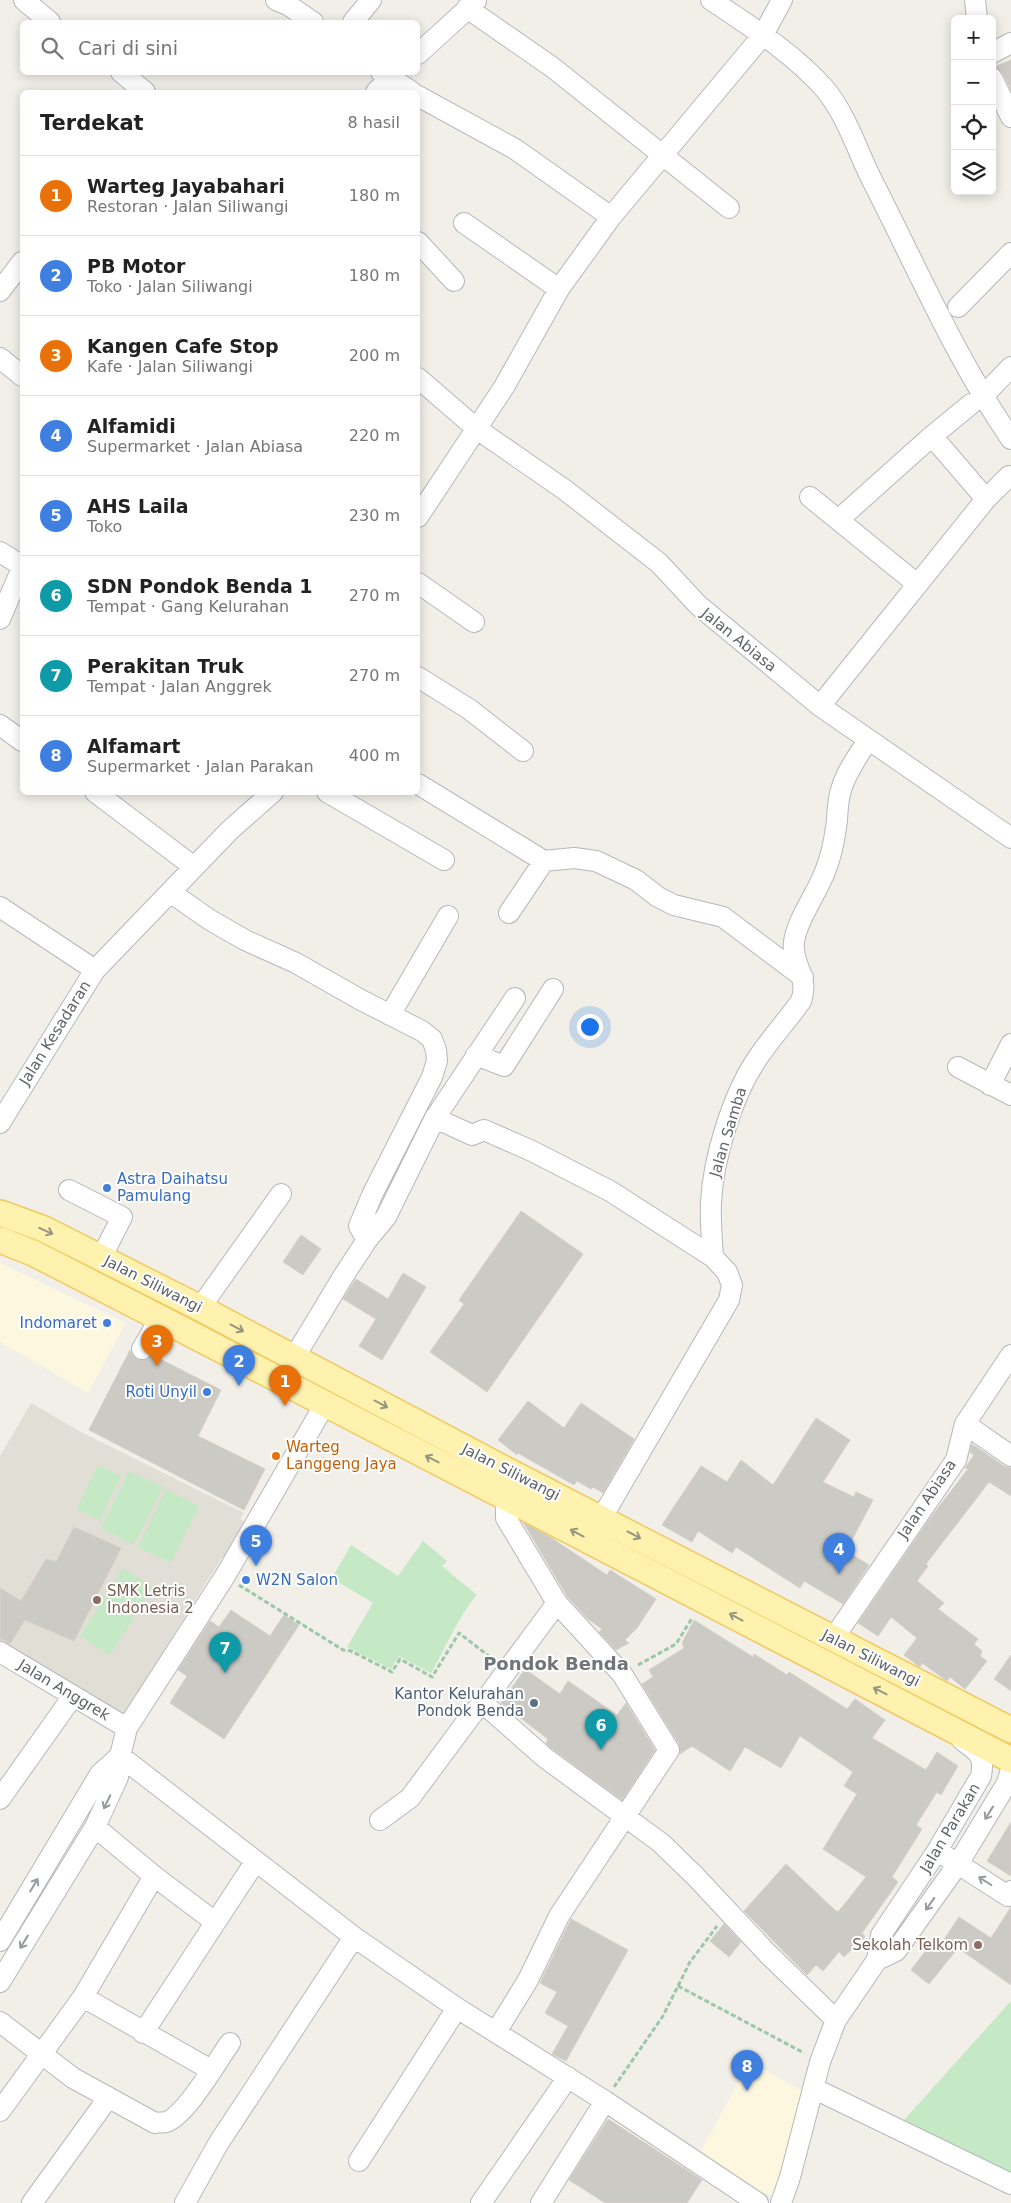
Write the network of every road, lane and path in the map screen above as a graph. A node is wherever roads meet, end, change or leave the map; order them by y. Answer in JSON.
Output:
{"nodes":[{"id":1,"x":24,"y":0,"type":"edge"},
{"id":2,"x":276,"y":0,"type":"edge"},
{"id":3,"x":371,"y":0,"type":"edge"},
{"id":4,"x":711,"y":0,"type":"edge"},
{"id":5,"x":782,"y":0,"type":"edge"},
{"id":6,"x":975,"y":0,"type":"edge"},
{"id":7,"x":473,"y":4,"type":"edge"},
{"id":8,"x":977,"y":15,"type":"edge"},
{"id":9,"x":48,"y":20,"type":"edge"},
{"id":10,"x":310,"y":20,"type":"edge"},
{"id":11,"x":355,"y":20,"type":"edge"},
{"id":12,"x":763,"y":35,"type":"junction"},
{"id":13,"x":1011,"y":43,"type":"edge"},
{"id":14,"x":996,"y":51,"type":"edge"},
{"id":15,"x":420,"y":52,"type":"edge"},
{"id":16,"x":125,"y":75,"type":"edge"},
{"id":17,"x":386,"y":79,"type":"edge"},
{"id":18,"x":996,"y":86,"type":"edge"},
{"id":19,"x":143,"y":90,"type":"edge"},
{"id":20,"x":408,"y":90,"type":"edge"},
{"id":21,"x":420,"y":97,"type":"edge"},
{"id":22,"x":1011,"y":117,"type":"edge"},
{"id":23,"x":663,"y":154,"type":"junction"},
{"id":24,"x":728,"y":208,"type":"dead end"},
{"id":25,"x":611,"y":217,"type":"junction"},
{"id":26,"x":464,"y":222,"type":"dead end"},
{"id":27,"x":420,"y":244,"type":"edge"},
{"id":28,"x":1011,"y":253,"type":"edge"},
{"id":29,"x":20,"y":269,"type":"edge"},
{"id":30,"x":454,"y":281,"type":"dead end"},
{"id":31,"x":559,"y":289,"type":"junction"},
{"id":32,"x":0,"y":291,"type":"edge"},
{"id":33,"x":958,"y":307,"type":"dead end"},
{"id":34,"x":0,"y":358,"type":"edge"},
{"id":35,"x":1011,"y":367,"type":"edge"},
{"id":36,"x":20,"y":374,"type":"edge"},
{"id":37,"x":420,"y":380,"type":"edge"},
{"id":38,"x":976,"y":400,"type":"junction"},
{"id":39,"x":477,"y":429,"type":"junction"},
{"id":40,"x":932,"y":436,"type":"junction"},
{"id":41,"x":1011,"y":439,"type":"edge"},
{"id":42,"x":1010,"y":476,"type":"edge"},
{"id":43,"x":983,"y":495,"type":"junction"},
{"id":44,"x":810,"y":497,"type":"dead end"},
{"id":45,"x":846,"y":513,"type":"dead end"},
{"id":46,"x":420,"y":514,"type":"edge"},
{"id":47,"x":0,"y":552,"type":"edge"},
{"id":48,"x":20,"y":566,"type":"edge"},
{"id":49,"x":20,"y":572,"type":"edge"},
{"id":50,"x":916,"y":577,"type":"junction"},
{"id":51,"x":420,"y":584,"type":"edge"},
{"id":52,"x":0,"y":619,"type":"edge"},
{"id":53,"x":474,"y":622,"type":"dead end"},
{"id":54,"x":420,"y":678,"type":"edge"},
{"id":55,"x":820,"y":706,"type":"junction"},
{"id":56,"x":0,"y":725,"type":"edge"},
{"id":57,"x":20,"y":740,"type":"edge"},
{"id":58,"x":868,"y":740,"type":"junction"},
{"id":59,"x":523,"y":752,"type":"dead end"},
{"id":60,"x":420,"y":785,"type":"edge"},
{"id":61,"x":99,"y":795,"type":"edge"},
{"id":62,"x":270,"y":795,"type":"edge"},
{"id":63,"x":331,"y":795,"type":"edge"},
{"id":64,"x":1011,"y":838,"type":"edge"},
{"id":65,"x":444,"y":860,"type":"dead end"},
{"id":66,"x":544,"y":861,"type":"junction"},
{"id":67,"x":194,"y":867,"type":"junction"},
{"id":68,"x":170,"y":892,"type":"junction"},
{"id":69,"x":0,"y":907,"type":"edge"},
{"id":70,"x":509,"y":912,"type":"dead end"},
{"id":71,"x":448,"y":916,"type":"dead end"},
{"id":72,"x":95,"y":970,"type":"junction"},
{"id":73,"x":803,"y":977,"type":"junction"},
{"id":74,"x":553,"y":989,"type":"dead end"},
{"id":75,"x":514,"y":998,"type":"dead end"},
{"id":76,"x":390,"y":1015,"type":"junction"},
{"id":77,"x":1011,"y":1044,"type":"edge"},
{"id":78,"x":476,"y":1055,"type":"junction"},
{"id":79,"x":958,"y":1066,"type":"dead end"},
{"id":80,"x":990,"y":1085,"type":"junction"},
{"id":81,"x":1011,"y":1095,"type":"edge"},
{"id":82,"x":435,"y":1118,"type":"junction"},
{"id":83,"x":0,"y":1123,"type":"edge"},
{"id":84,"x":69,"y":1190,"type":"dead end"},
{"id":85,"x":282,"y":1194,"type":"dead end"},
{"id":86,"x":0,"y":1213,"type":"edge"},
{"id":87,"x":0,"y":1240,"type":"edge"},
{"id":88,"x":367,"y":1240,"type":"junction"},
{"id":89,"x":713,"y":1257,"type":"junction"},
{"id":90,"x":101,"y":1258,"type":"junction"},
{"id":91,"x":200,"y":1308,"type":"junction"},
{"id":92,"x":160,"y":1318,"type":"junction"},
{"id":93,"x":142,"y":1349,"type":"dead end"},
{"id":94,"x":294,"y":1358,"type":"junction"},
{"id":95,"x":1008,"y":1367,"type":"edge"},
{"id":96,"x":325,"y":1404,"type":"junction"},
{"id":97,"x":965,"y":1424,"type":"junction"},
{"id":98,"x":1011,"y":1456,"type":"edge"},
{"id":99,"x":506,"y":1496,"type":"junction"},
{"id":100,"x":601,"y":1519,"type":"junction"},
{"id":101,"x":225,"y":1576,"type":"junction"},
{"id":102,"x":558,"y":1603,"type":"junction"},
{"id":103,"x":695,"y":1614,"type":"dead end"},
{"id":104,"x":833,"y":1638,"type":"junction"},
{"id":105,"x":0,"y":1652,"type":"edge"},
{"id":106,"x":506,"y":1669,"type":"junction"},
{"id":107,"x":622,"y":1674,"type":"junction"},
{"id":108,"x":73,"y":1696,"type":"junction"},
{"id":109,"x":483,"y":1703,"type":"junction"},
{"id":110,"x":924,"y":1713,"type":"junction"},
{"id":111,"x":127,"y":1728,"type":"junction"},
{"id":112,"x":1010,"y":1734,"type":"edge"},
{"id":113,"x":120,"y":1756,"type":"junction"},
{"id":114,"x":1011,"y":1760,"type":"edge"},
{"id":115,"x":1011,"y":1770,"type":"edge"},
{"id":116,"x":0,"y":1799,"type":"edge"},
{"id":117,"x":626,"y":1817,"type":"junction"},
{"id":118,"x":380,"y":1820,"type":"dead end"},
{"id":119,"x":95,"y":1827,"type":"junction"},
{"id":120,"x":937,"y":1851,"type":"junction"},
{"id":121,"x":255,"y":1862,"type":"junction"},
{"id":122,"x":958,"y":1864,"type":"junction"},
{"id":123,"x":154,"y":1876,"type":"junction"},
{"id":124,"x":1011,"y":1890,"type":"edge"},
{"id":125,"x":728,"y":1912,"type":"junction"},
{"id":126,"x":215,"y":1922,"type":"junction"},
{"id":127,"x":3,"y":1930,"type":"edge"},
{"id":128,"x":354,"y":1937,"type":"junction"},
{"id":129,"x":877,"y":1960,"type":"junction"},
{"id":130,"x":0,"y":1982,"type":"edge"},
{"id":131,"x":678,"y":1986,"type":"junction"},
{"id":132,"x":82,"y":1997,"type":"junction"},
{"id":133,"x":458,"y":2008,"type":"junction"},
{"id":134,"x":836,"y":2020,"type":"junction"},
{"id":135,"x":0,"y":2022,"type":"edge"},
{"id":136,"x":496,"y":2032,"type":"junction"},
{"id":137,"x":143,"y":2033,"type":"junction"},
{"id":138,"x":230,"y":2043,"type":"dead end"},
{"id":139,"x":42,"y":2054,"type":"junction"},
{"id":140,"x":820,"y":2062,"type":"junction"},
{"id":141,"x":211,"y":2070,"type":"junction"},
{"id":142,"x":568,"y":2077,"type":"junction"},
{"id":143,"x":815,"y":2089,"type":"junction"},
{"id":144,"x":108,"y":2098,"type":"junction"},
{"id":145,"x":605,"y":2101,"type":"junction"},
{"id":146,"x":0,"y":2110,"type":"edge"},
{"id":147,"x":359,"y":2161,"type":"dead end"},
{"id":148,"x":1011,"y":2184,"type":"edge"},
{"id":149,"x":32,"y":2203,"type":"edge"},
{"id":150,"x":185,"y":2203,"type":"edge"},
{"id":151,"x":481,"y":2203,"type":"edge"},
{"id":152,"x":541,"y":2203,"type":"edge"},
{"id":153,"x":758,"y":2203,"type":"edge"},
{"id":154,"x":781,"y":2203,"type":"edge"}],
"edges":[{"from":1,"to":9,"type":"street"},
{"from":2,"to":10,"type":"street"},
{"from":3,"to":11,"type":"street"},
{"from":4,"to":12,"type":"street"},
{"from":5,"to":12,"type":"street"},
{"from":6,"to":8,"type":"street"},
{"from":7,"to":15,"type":"street"},
{"from":7,"to":23,"type":"street"},
{"from":12,"to":23,"type":"street"},
{"from":12,"to":38,"type":"street"},
{"from":13,"to":14,"type":"street"},
{"from":16,"to":19,"type":"street"},
{"from":17,"to":20,"type":"street"},
{"from":18,"to":22,"type":"street"},
{"from":21,"to":25,"type":"street"},
{"from":23,"to":24,"type":"street"},
{"from":23,"to":25,"type":"street"},
{"from":25,"to":31,"type":"street"},
{"from":26,"to":31,"type":"street"},
{"from":27,"to":30,"type":"street"},
{"from":28,"to":33,"type":"street"},
{"from":29,"to":32,"type":"street"},
{"from":31,"to":39,"type":"street"},
{"from":34,"to":36,"type":"street"},
{"from":35,"to":38,"type":"street"},
{"from":37,"to":39,"type":"street","name":"Jalan Abiasa"},
{"from":38,"to":40,"type":"street"},
{"from":38,"to":41,"type":"street"},
{"from":39,"to":46,"type":"street"},
{"from":39,"to":55,"type":"street","name":"Jalan Abiasa"},
{"from":40,"to":43,"type":"street"},
{"from":40,"to":45,"type":"street"},
{"from":42,"to":43,"type":"street"},
{"from":43,"to":50,"type":"street"},
{"from":44,"to":50,"type":"street"},
{"from":47,"to":48,"type":"street"},
{"from":49,"to":52,"type":"street"},
{"from":50,"to":55,"type":"street"},
{"from":51,"to":53,"type":"street"},
{"from":54,"to":59,"type":"street"},
{"from":55,"to":58,"type":"street","name":"Jalan Abiasa"},
{"from":56,"to":57,"type":"street"},
{"from":58,"to":64,"type":"street","name":"Jalan Abiasa"},
{"from":58,"to":73,"type":"street","name":"Jalan Samba"},
{"from":60,"to":66,"type":"street"},
{"from":61,"to":67,"type":"street"},
{"from":62,"to":67,"type":"street","name":"Jalan Kesadaran"},
{"from":63,"to":65,"type":"street"},
{"from":66,"to":70,"type":"street"},
{"from":66,"to":73,"type":"street"},
{"from":67,"to":68,"type":"street","name":"Jalan Kesadaran"},
{"from":68,"to":72,"type":"street","name":"Jalan Kesadaran"},
{"from":68,"to":76,"type":"street"},
{"from":69,"to":72,"type":"street"},
{"from":71,"to":76,"type":"street"},
{"from":72,"to":83,"type":"street","name":"Jalan Kesadaran"},
{"from":73,"to":89,"type":"street","name":"Jalan Samba"},
{"from":74,"to":78,"type":"street"},
{"from":75,"to":78,"type":"street"},
{"from":76,"to":88,"type":"street"},
{"from":77,"to":80,"type":"street"},
{"from":78,"to":82,"type":"street"},
{"from":79,"to":80,"type":"street"},
{"from":80,"to":81,"type":"street"},
{"from":82,"to":88,"type":"street"},
{"from":82,"to":89,"type":"street"},
{"from":84,"to":90,"type":"street"},
{"from":85,"to":91,"type":"street"},
{"from":86,"to":90,"type":"main road","name":"Jalan Siliwangi","one_way":true},
{"from":87,"to":92,"type":"main road","name":"Jalan Siliwangi"},
{"from":88,"to":94,"type":"street"},
{"from":89,"to":100,"type":"street"},
{"from":90,"to":91,"type":"main road","name":"Jalan Siliwangi"},
{"from":91,"to":94,"type":"main road","name":"Jalan Siliwangi","one_way":true},
{"from":92,"to":93,"type":"street"},
{"from":92,"to":96,"type":"main road","name":"Jalan Siliwangi"},
{"from":94,"to":100,"type":"main road","name":"Jalan Siliwangi","one_way":true},
{"from":95,"to":97,"type":"street","name":"Jalan Abiasa"},
{"from":99,"to":96,"type":"main road","name":"Jalan Siliwangi","one_way":true},
{"from":96,"to":101,"type":"street"},
{"from":97,"to":98,"type":"street"},
{"from":97,"to":104,"type":"street","name":"Jalan Abiasa"},
{"from":99,"to":102,"type":"street"},
{"from":110,"to":99,"type":"main road","name":"Jalan Siliwangi","one_way":true},
{"from":100,"to":104,"type":"main road","name":"Jalan Siliwangi","one_way":true},
{"from":101,"to":106,"type":"path"},
{"from":101,"to":111,"type":"street"},
{"from":102,"to":106,"type":"street"},
{"from":102,"to":107,"type":"street"},
{"from":103,"to":107,"type":"path"},
{"from":104,"to":112,"type":"main road","name":"Jalan Siliwangi"},
{"from":105,"to":108,"type":"street","name":"Jalan Anggrek"},
{"from":106,"to":109,"type":"street"},
{"from":107,"to":117,"type":"street"},
{"from":108,"to":111,"type":"street","name":"Jalan Anggrek"},
{"from":108,"to":116,"type":"street"},
{"from":109,"to":117,"type":"street"},
{"from":109,"to":118,"type":"street"},
{"from":110,"to":114,"type":"main road","name":"Jalan Siliwangi"},
{"from":110,"to":120,"type":"street","name":"Jalan Parakan"},
{"from":111,"to":113,"type":"street"},
{"from":113,"to":119,"type":"street","one_way":true},
{"from":113,"to":121,"type":"street"},
{"from":127,"to":113,"type":"street","one_way":true},
{"from":115,"to":122,"type":"street","name":"Jalan Parakan","one_way":true},
{"from":117,"to":125,"type":"street"},
{"from":117,"to":136,"type":"street"},
{"from":119,"to":123,"type":"street"},
{"from":119,"to":130,"type":"street","one_way":true},
{"from":120,"to":122,"type":"street"},
{"from":120,"to":129,"type":"street","name":"Jalan Parakan"},
{"from":121,"to":126,"type":"street"},
{"from":121,"to":128,"type":"street"},
{"from":124,"to":122,"type":"street","one_way":true},
{"from":122,"to":129,"type":"street","name":"Jalan Parakan","one_way":true},
{"from":123,"to":126,"type":"street"},
{"from":123,"to":132,"type":"street"},
{"from":125,"to":131,"type":"path"},
{"from":125,"to":134,"type":"street"},
{"from":126,"to":137,"type":"street"},
{"from":128,"to":133,"type":"street"},
{"from":128,"to":150,"type":"street"},
{"from":129,"to":134,"type":"street","name":"Jalan Parakan"},
{"from":131,"to":140,"type":"path"},
{"from":131,"to":145,"type":"path"},
{"from":132,"to":137,"type":"street"},
{"from":132,"to":139,"type":"street"},
{"from":133,"to":136,"type":"street"},
{"from":133,"to":147,"type":"street"},
{"from":134,"to":140,"type":"street","name":"Jalan Parakan"},
{"from":135,"to":139,"type":"street"},
{"from":136,"to":142,"type":"street"},
{"from":137,"to":141,"type":"street"},
{"from":138,"to":141,"type":"street"},
{"from":139,"to":144,"type":"street"},
{"from":139,"to":146,"type":"street"},
{"from":140,"to":143,"type":"street","name":"Jalan Parakan"},
{"from":141,"to":144,"type":"street"},
{"from":142,"to":145,"type":"street"},
{"from":142,"to":151,"type":"street"},
{"from":143,"to":148,"type":"street"},
{"from":143,"to":154,"type":"street","name":"Jalan Parakan"},
{"from":144,"to":149,"type":"street"},
{"from":145,"to":152,"type":"street"},
{"from":145,"to":153,"type":"street"}]}
